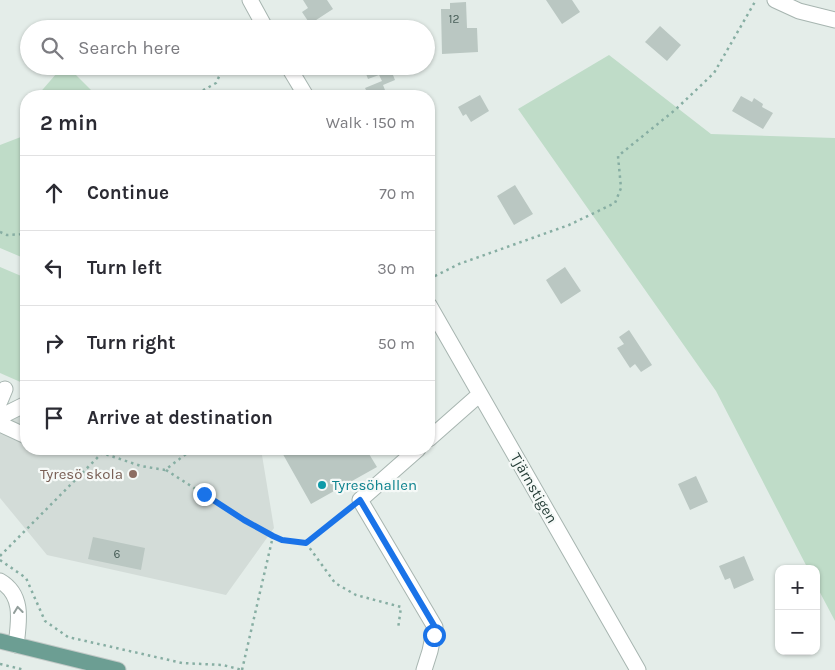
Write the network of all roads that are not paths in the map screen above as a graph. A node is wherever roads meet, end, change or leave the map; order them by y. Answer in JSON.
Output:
{"nodes":[{"id":1,"x":250,"y":0,"type":"edge"},
{"id":2,"x":775,"y":0,"type":"edge"},
{"id":3,"x":261,"y":20,"type":"edge"},
{"id":4,"x":835,"y":20,"type":"edge"},
{"id":5,"x":293,"y":75,"type":"edge"},
{"id":6,"x":302,"y":90,"type":"edge"},
{"id":7,"x":435,"y":315,"type":"edge"},
{"id":8,"x":480,"y":394,"type":"junction"},
{"id":9,"x":20,"y":407,"type":"edge"},
{"id":10,"x":0,"y":417,"type":"edge"},
{"id":11,"x":0,"y":424,"type":"edge"},
{"id":12,"x":20,"y":433,"type":"edge"},
{"id":13,"x":435,"y":434,"type":"edge"},
{"id":14,"x":411,"y":455,"type":"edge"},
{"id":15,"x":0,"y":581,"type":"edge"},
{"id":16,"x":0,"y":641,"type":"edge"},
{"id":17,"x":16,"y":645,"type":"junction"},
{"id":18,"x":430,"y":651,"type":"junction"},
{"id":19,"x":118,"y":670,"type":"edge"},
{"id":20,"x":424,"y":670,"type":"edge"},
{"id":21,"x":432,"y":670,"type":"edge"},
{"id":22,"x":638,"y":670,"type":"edge"}],
"edges":[{"from":1,"to":3,"type":"street"},
{"from":2,"to":4,"type":"street"},
{"from":5,"to":6,"type":"street"},
{"from":7,"to":8,"type":"street","name":"Tjärnstigen"},
{"from":8,"to":13,"type":"street"},
{"from":8,"to":22,"type":"street","name":"Tjärnstigen"},
{"from":9,"to":10,"type":"street"},
{"from":11,"to":12,"type":"street"},
{"from":14,"to":18,"type":"street"},
{"from":17,"to":15,"type":"street","one_way":true},
{"from":16,"to":17,"type":"main road"},
{"from":17,"to":19,"type":"main road"},
{"from":18,"to":20,"type":"street"},
{"from":18,"to":21,"type":"street"}]}
